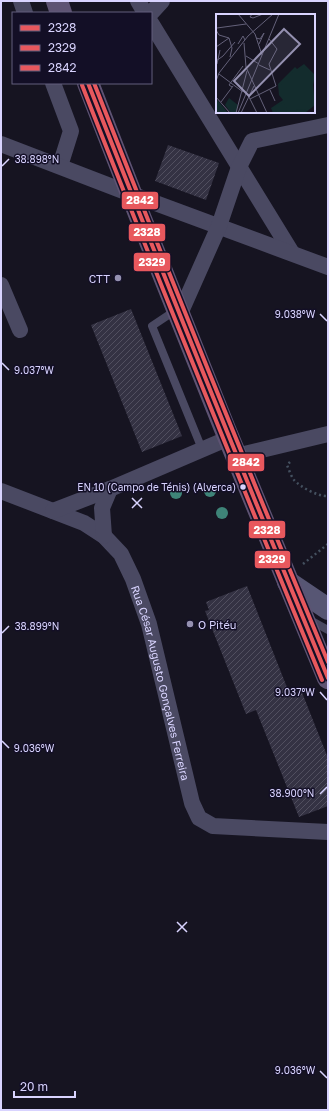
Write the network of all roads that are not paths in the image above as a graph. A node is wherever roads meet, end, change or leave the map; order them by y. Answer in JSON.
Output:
{"nodes":[{"id":1,"x":21,"y":1,"type":"edge"},
{"id":2,"x":57,"y":1,"type":"edge"},
{"id":3,"x":138,"y":1,"type":"edge"},
{"id":4,"x":162,"y":1,"type":"edge"},
{"id":5,"x":26,"y":12,"type":"edge"},
{"id":6,"x":61,"y":12,"type":"edge"},
{"id":7,"x":144,"y":12,"type":"edge"},
{"id":8,"x":152,"y":12,"type":"edge"},
{"id":9,"x":152,"y":25,"type":"edge"},
{"id":10,"x":53,"y":84,"type":"edge"},
{"id":11,"x":88,"y":84,"type":"edge"},
{"id":12,"x":328,"y":125,"type":"edge"},
{"id":13,"x":1,"y":144,"type":"edge"},
{"id":14,"x":60,"y":166,"type":"junction"},
{"id":15,"x":238,"y":167,"type":"junction"},
{"id":16,"x":131,"y":194,"type":"junction"},
{"id":17,"x":218,"y":226,"type":"junction"},
{"id":18,"x":292,"y":253,"type":"junction"},
{"id":19,"x":328,"y":267,"type":"edge"},
{"id":20,"x":1,"y":285,"type":"edge"},
{"id":21,"x":178,"y":312,"type":"junction"},
{"id":22,"x":20,"y":330,"type":"dead end"},
{"id":23,"x":328,"y":434,"type":"edge"},
{"id":24,"x":232,"y":447,"type":"junction"},
{"id":25,"x":202,"y":449,"type":"junction"},
{"id":26,"x":110,"y":489,"type":"junction"},
{"id":27,"x":1,"y":491,"type":"edge"},
{"id":28,"x":53,"y":511,"type":"junction"},
{"id":29,"x":104,"y":536,"type":"junction"},
{"id":30,"x":287,"y":579,"type":"junction"},
{"id":31,"x":328,"y":609,"type":"edge"},
{"id":32,"x":302,"y":616,"type":"junction"},
{"id":33,"x":328,"y":630,"type":"edge"},
{"id":34,"x":328,"y":678,"type":"edge"},
{"id":35,"x":328,"y":832,"type":"edge"}],
"edges":[{"from":1,"to":5,"type":"street"},
{"from":2,"to":6,"type":"main road"},
{"from":3,"to":7,"type":"street"},
{"from":4,"to":8,"type":"street"},
{"from":9,"to":15,"type":"street"},
{"from":10,"to":14,"type":"street"},
{"from":11,"to":16,"type":"main road"},
{"from":12,"to":15,"type":"street"},
{"from":13,"to":14,"type":"street"},
{"from":14,"to":16,"type":"street"},
{"from":15,"to":17,"type":"street"},
{"from":15,"to":18,"type":"street"},
{"from":16,"to":17,"type":"street"},
{"from":16,"to":21,"type":"main road"},
{"from":17,"to":18,"type":"street"},
{"from":17,"to":21,"type":"street"},
{"from":18,"to":19,"type":"street"},
{"from":20,"to":22,"type":"street"},
{"from":21,"to":24,"type":"main road"},
{"from":21,"to":25,"type":"lane"},
{"from":23,"to":24,"type":"street"},
{"from":24,"to":25,"type":"street"},
{"from":24,"to":30,"type":"main road"},
{"from":25,"to":26,"type":"street"},
{"from":26,"to":28,"type":"street"},
{"from":26,"to":29,"type":"street"},
{"from":27,"to":28,"type":"street","name":"Rua César Augusto Gonçalves Ferreira"},
{"from":28,"to":29,"type":"street","name":"Rua César Augusto Gonçalves Ferreira"},
{"from":29,"to":35,"type":"street","name":"Rua César Augusto Gonçalves Ferreira"},
{"from":30,"to":31,"type":"main road"},
{"from":30,"to":32,"type":"main road"},
{"from":32,"to":33,"type":"lane"},
{"from":32,"to":34,"type":"main road"}]}
